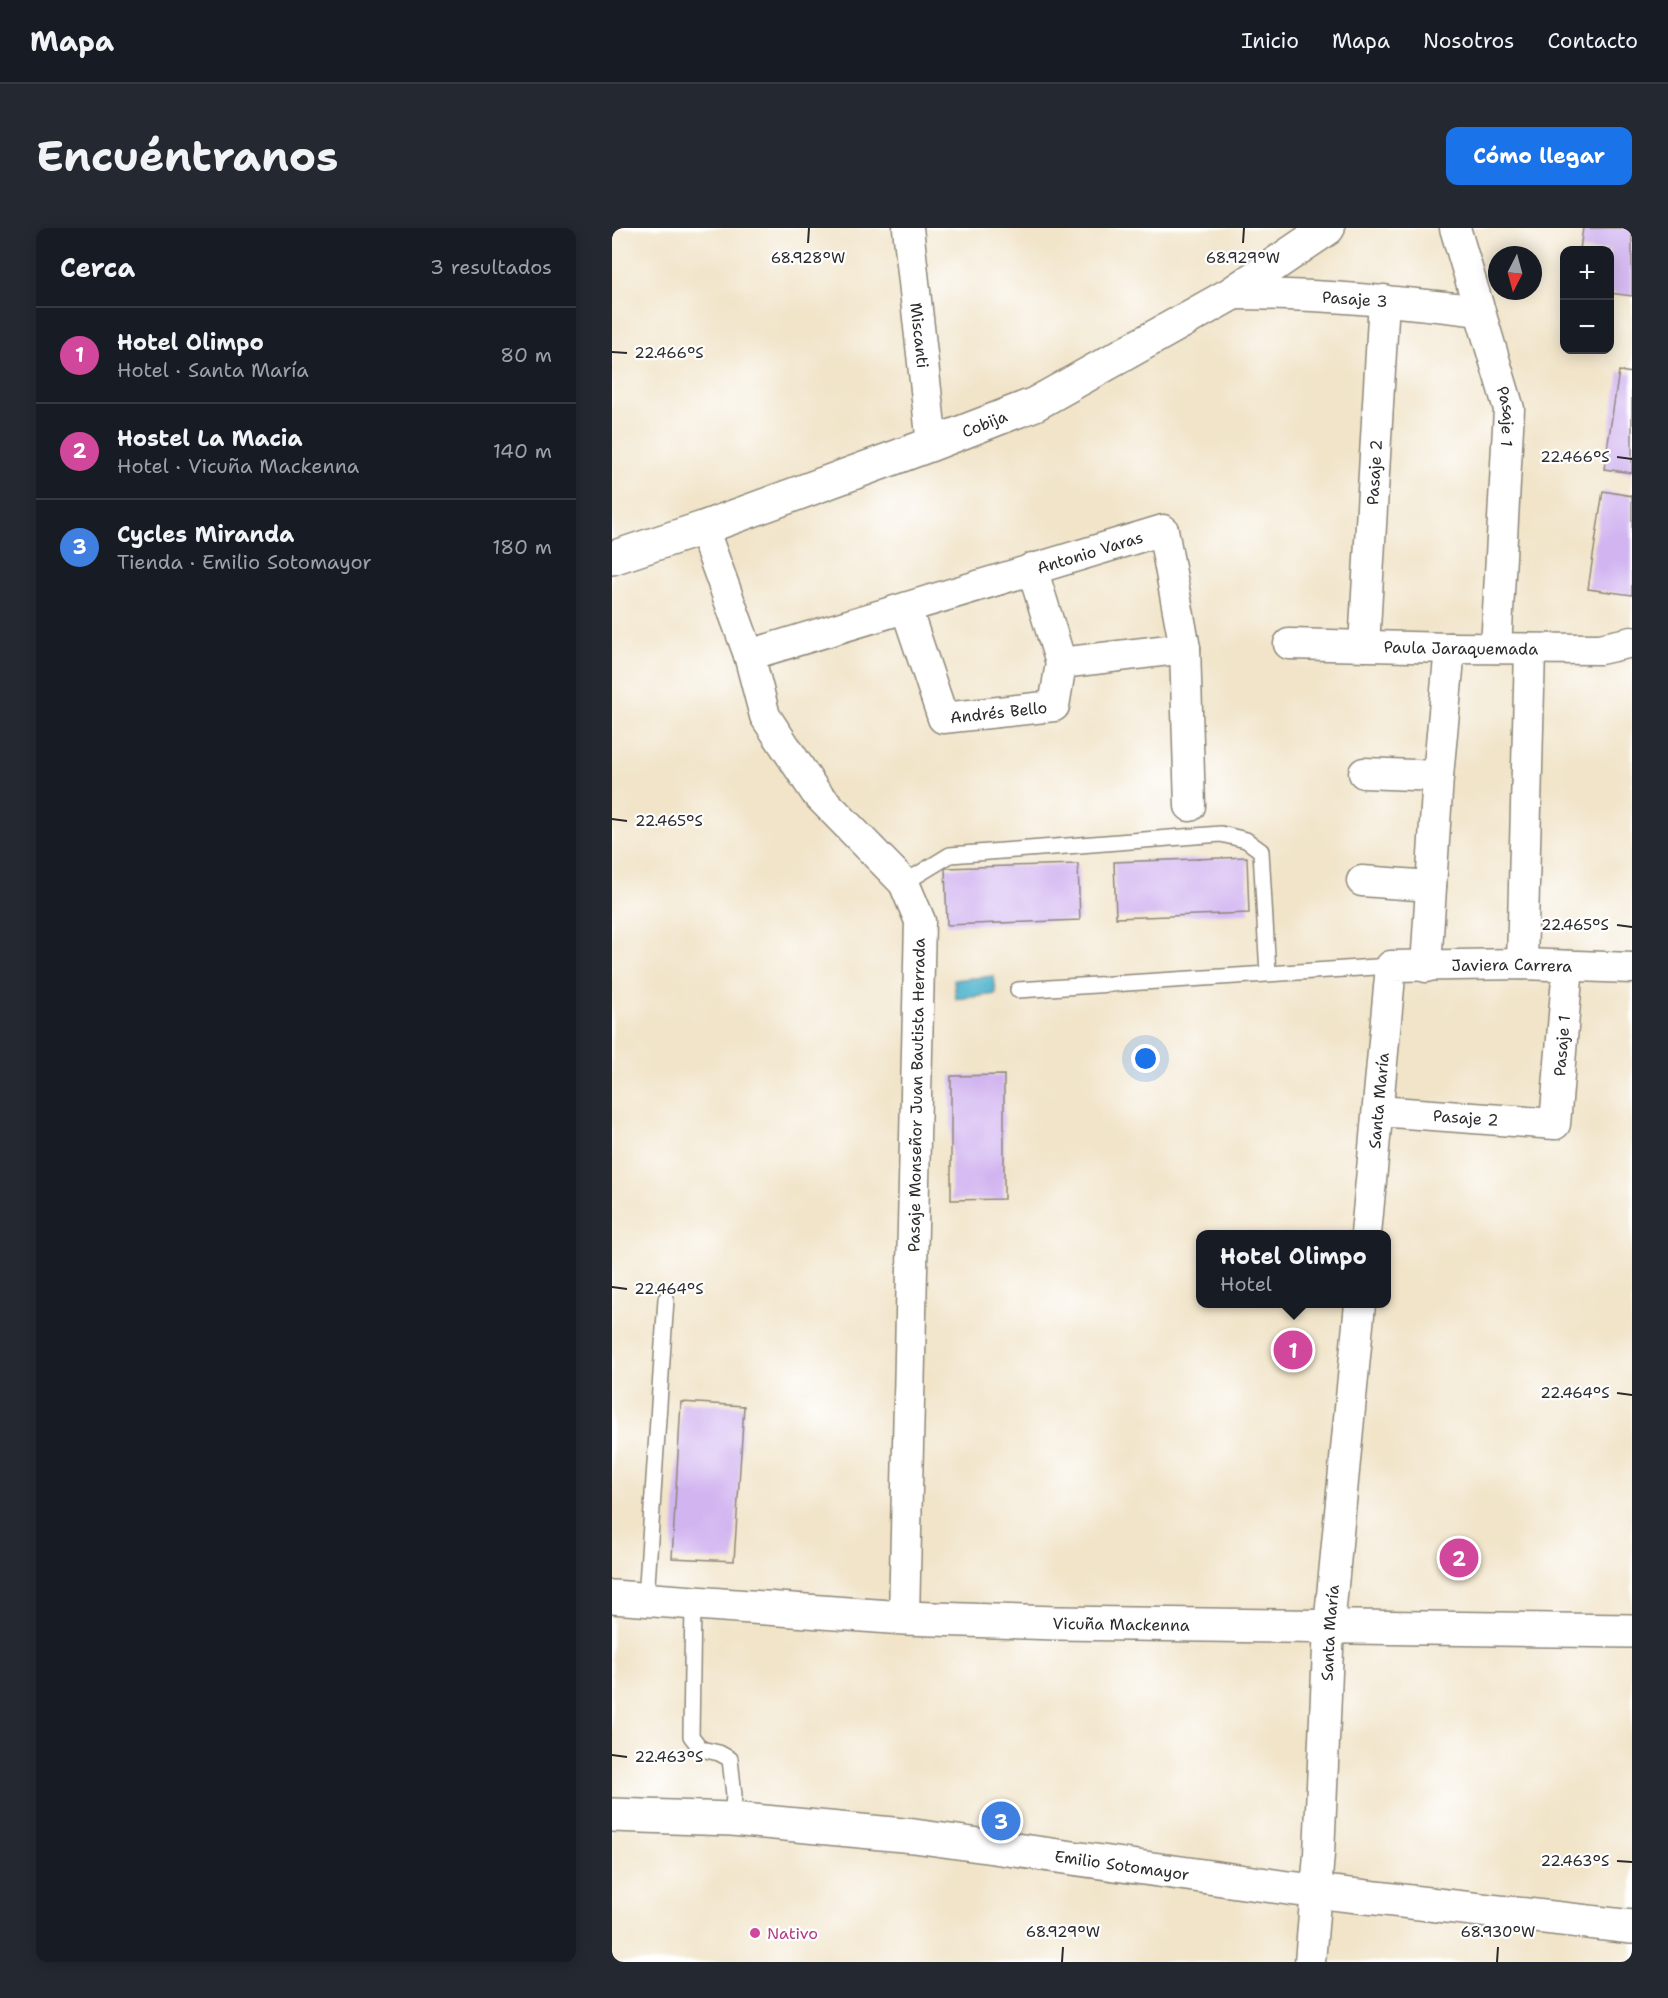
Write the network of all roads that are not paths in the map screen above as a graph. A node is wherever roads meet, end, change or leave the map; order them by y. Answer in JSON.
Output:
{"nodes":[{"id":1,"x":908,"y":228,"type":"edge"},
{"id":2,"x":1328,"y":228,"type":"edge"},
{"id":3,"x":1455,"y":228,"type":"edge"},
{"id":4,"x":1231,"y":294,"type":"junction"},
{"id":5,"x":1384,"y":300,"type":"junction"},
{"id":6,"x":1480,"y":311,"type":"junction"},
{"id":7,"x":932,"y":444,"type":"junction"},
{"id":8,"x":703,"y":528,"type":"junction"},
{"id":9,"x":612,"y":558,"type":"edge"},
{"id":10,"x":1032,"y":568,"type":"junction"},
{"id":11,"x":906,"y":608,"type":"junction"},
{"id":12,"x":1632,"y":642,"type":"edge"},
{"id":13,"x":1289,"y":644,"type":"dead end"},
{"id":14,"x":1364,"y":646,"type":"junction"},
{"id":15,"x":1185,"y":648,"type":"junction"},
{"id":16,"x":1450,"y":648,"type":"junction"},
{"id":17,"x":1496,"y":648,"type":"junction"},
{"id":18,"x":1530,"y":649,"type":"junction"},
{"id":19,"x":749,"y":655,"type":"junction"},
{"id":20,"x":1060,"y":663,"type":"junction"},
{"id":21,"x":1364,"y":773,"type":"dead end"},
{"id":22,"x":1438,"y":776,"type":"junction"},
{"id":23,"x":1190,"y":806,"type":"dead end"},
{"id":24,"x":1362,"y":881,"type":"dead end"},
{"id":25,"x":904,"y":883,"type":"junction"},
{"id":26,"x":1431,"y":886,"type":"junction"},
{"id":27,"x":1522,"y":964,"type":"junction"},
{"id":28,"x":1391,"y":966,"type":"junction"},
{"id":29,"x":1568,"y":966,"type":"junction"},
{"id":30,"x":1426,"y":967,"type":"junction"},
{"id":31,"x":1632,"y":968,"type":"edge"},
{"id":32,"x":1268,"y":974,"type":"junction"},
{"id":33,"x":1018,"y":990,"type":"dead end"},
{"id":34,"x":1378,"y":1111,"type":"junction"},
{"id":35,"x":1555,"y":1124,"type":"joint"},
{"id":36,"x":1366,"y":1230,"type":"edge"},
{"id":37,"x":666,"y":1299,"type":"dead end"},
{"id":38,"x":1360,"y":1308,"type":"edge"},
{"id":39,"x":612,"y":1597,"type":"edge"},
{"id":40,"x":646,"y":1599,"type":"junction"},
{"id":41,"x":693,"y":1603,"type":"junction"},
{"id":42,"x":904,"y":1618,"type":"junction"},
{"id":43,"x":1329,"y":1627,"type":"junction"},
{"id":44,"x":1632,"y":1631,"type":"edge"},
{"id":45,"x":612,"y":1815,"type":"edge"},
{"id":46,"x":732,"y":1819,"type":"junction"},
{"id":47,"x":1316,"y":1890,"type":"junction"},
{"id":48,"x":1632,"y":1927,"type":"edge"},
{"id":49,"x":1310,"y":1962,"type":"edge"}],
"edges":[{"from":1,"to":7,"type":"street","name":"Miscanti"},
{"from":2,"to":4,"type":"main road","name":"Cobija"},
{"from":3,"to":6,"type":"street","name":"Pasaje 1"},
{"from":4,"to":5,"type":"street","name":"Pasaje 3"},
{"from":4,"to":7,"type":"main road","name":"Cobija"},
{"from":5,"to":6,"type":"street","name":"Pasaje 3"},
{"from":5,"to":14,"type":"street","name":"Pasaje 2"},
{"from":6,"to":17,"type":"street","name":"Pasaje 1"},
{"from":7,"to":8,"type":"main road","name":"Cobija"},
{"from":8,"to":9,"type":"main road","name":"Cobija"},
{"from":8,"to":19,"type":"street","name":"Pasaje Monseñor Juan Bautista Herrada"},
{"from":10,"to":11,"type":"street","name":"Antonio Varas"},
{"from":10,"to":15,"type":"street","name":"Antonio Varas"},
{"from":10,"to":20,"type":"street","name":"Andrés Bello"},
{"from":11,"to":19,"type":"street","name":"Antonio Varas"},
{"from":11,"to":20,"type":"street","name":"Andrés Bello"},
{"from":12,"to":18,"type":"street","name":"Paula Jaraquemada"},
{"from":13,"to":14,"type":"street","name":"Paula Jaraquemada"},
{"from":14,"to":16,"type":"street","name":"Paula Jaraquemada"},
{"from":15,"to":20,"type":"street"},
{"from":15,"to":23,"type":"street","name":"Antonio Varas"},
{"from":16,"to":17,"type":"street","name":"Paula Jaraquemada"},
{"from":16,"to":22,"type":"street"},
{"from":17,"to":18,"type":"street","name":"Paula Jaraquemada"},
{"from":18,"to":27,"type":"street"},
{"from":19,"to":25,"type":"street","name":"Pasaje Monseñor Juan Bautista Herrada"},
{"from":21,"to":22,"type":"street"},
{"from":22,"to":26,"type":"street"},
{"from":24,"to":26,"type":"street"},
{"from":25,"to":32,"type":"lane"},
{"from":25,"to":42,"type":"street","name":"Pasaje Monseñor Juan Bautista Herrada"},
{"from":26,"to":30,"type":"street"},
{"from":27,"to":29,"type":"street","name":"Javiera Carrera"},
{"from":27,"to":30,"type":"street","name":"Javiera Carrera"},
{"from":28,"to":30,"type":"street","name":"Javiera Carrera"},
{"from":28,"to":32,"type":"lane"},
{"from":28,"to":34,"type":"street","name":"Santa María"},
{"from":29,"to":31,"type":"street","name":"Javiera Carrera"},
{"from":29,"to":35,"type":"street","name":"Pasaje 1"},
{"from":32,"to":33,"type":"lane"},
{"from":34,"to":35,"type":"street","name":"Pasaje 2"},
{"from":34,"to":36,"type":"street","name":"Santa María"},
{"from":37,"to":40,"type":"lane"},
{"from":38,"to":43,"type":"street","name":"Santa María"},
{"from":39,"to":40,"type":"main road","name":"Vicuña Mackenna"},
{"from":40,"to":41,"type":"main road","name":"Vicuña Mackenna"},
{"from":41,"to":42,"type":"main road","name":"Vicuña Mackenna"},
{"from":41,"to":46,"type":"lane"},
{"from":42,"to":43,"type":"main road","name":"Vicuña Mackenna"},
{"from":43,"to":44,"type":"main road","name":"Vicuña Mackenna"},
{"from":43,"to":47,"type":"street","name":"Santa María"},
{"from":45,"to":46,"type":"main road","name":"Emilio Sotomayor"},
{"from":46,"to":47,"type":"main road","name":"Emilio Sotomayor"},
{"from":47,"to":48,"type":"main road","name":"Emilio Sotomayor"},
{"from":47,"to":49,"type":"street","name":"Santa María"}]}
